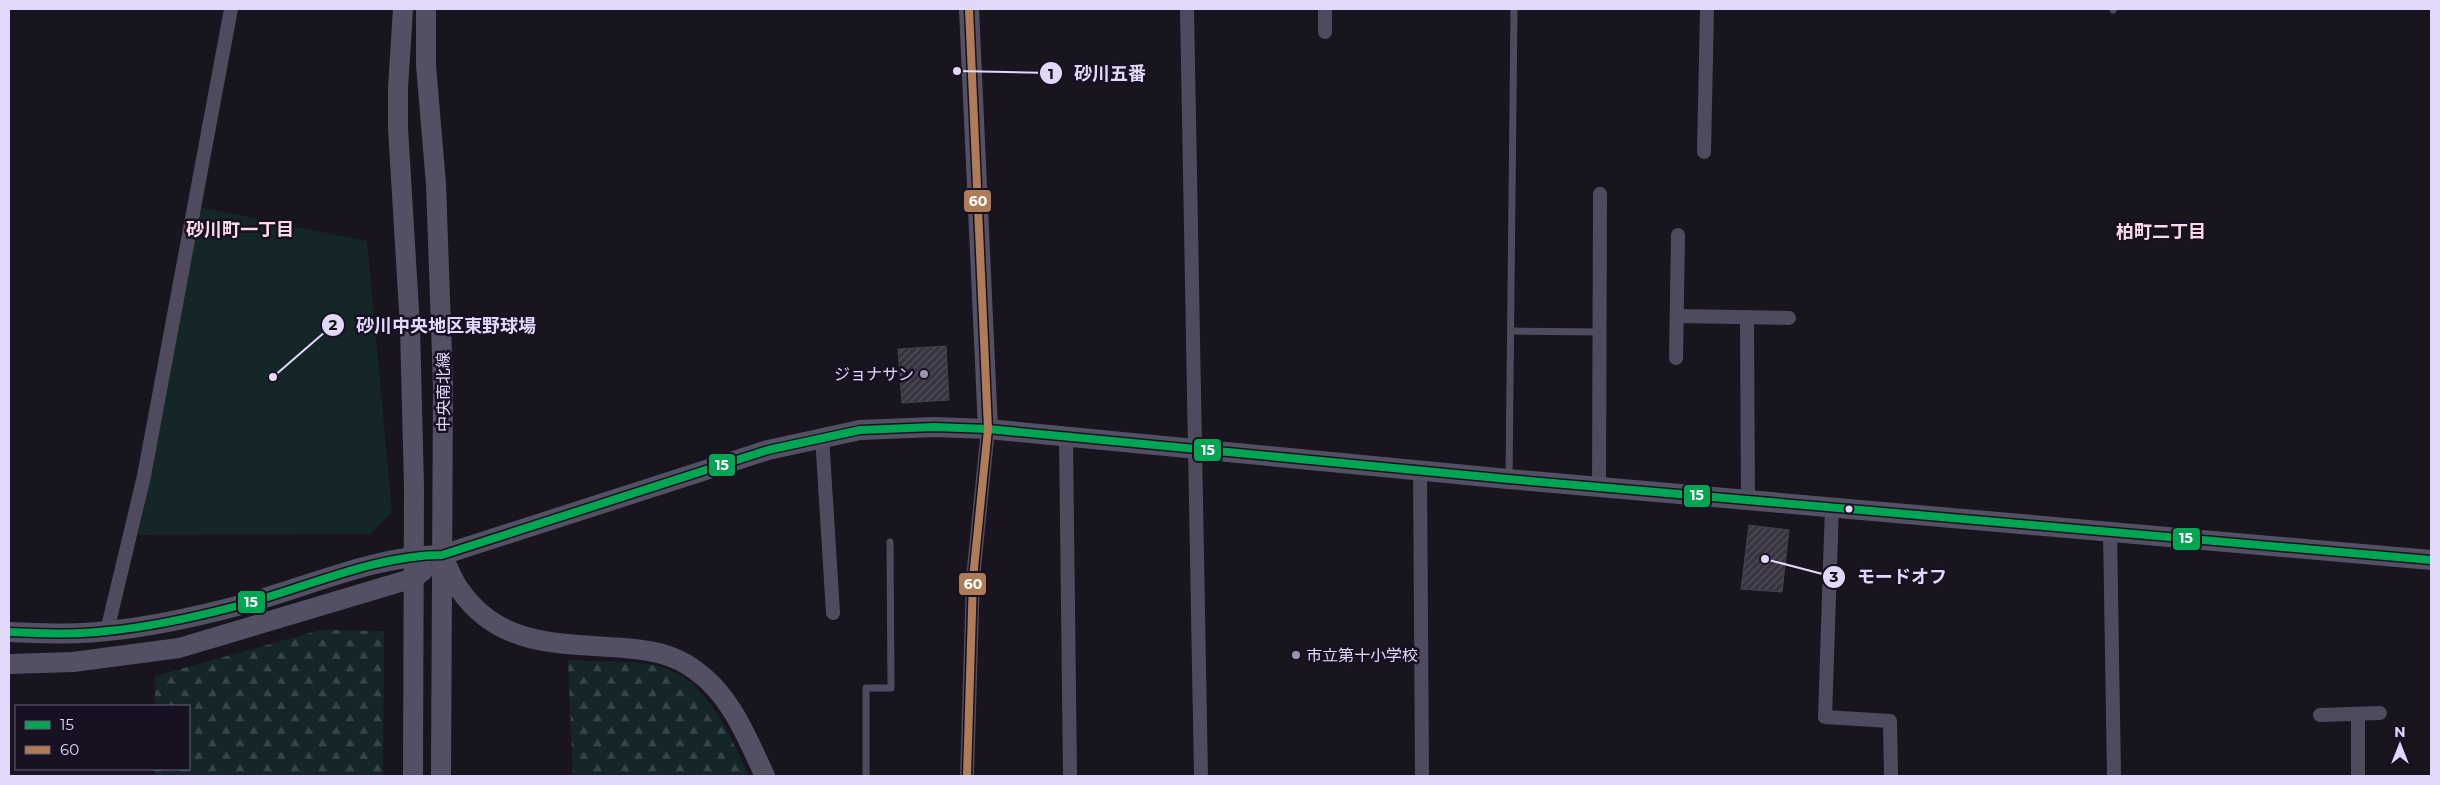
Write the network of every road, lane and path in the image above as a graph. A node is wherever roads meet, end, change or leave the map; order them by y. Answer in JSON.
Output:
{"nodes":[{"id":1,"x":231,"y":9,"type":"edge"},
{"id":2,"x":403,"y":9,"type":"edge"},
{"id":3,"x":426,"y":9,"type":"edge"},
{"id":4,"x":969,"y":9,"type":"edge"},
{"id":5,"x":1186,"y":9,"type":"edge"},
{"id":6,"x":1325,"y":9,"type":"edge"},
{"id":7,"x":1514,"y":9,"type":"edge"},
{"id":8,"x":1707,"y":9,"type":"edge"},
{"id":9,"x":1325,"y":32,"type":"dead end"},
{"id":10,"x":1704,"y":152,"type":"dead end"},
{"id":11,"x":1600,"y":194,"type":"dead end"},
{"id":12,"x":1678,"y":235,"type":"dead end"},
{"id":13,"x":1677,"y":316,"type":"junction"},
{"id":14,"x":1746,"y":318,"type":"junction"},
{"id":15,"x":1789,"y":318,"type":"dead end"},
{"id":16,"x":1512,"y":331,"type":"junction"},
{"id":17,"x":1600,"y":332,"type":"junction"},
{"id":18,"x":1676,"y":358,"type":"dead end"},
{"id":19,"x":988,"y":429,"type":"junction"},
{"id":20,"x":822,"y":436,"type":"junction"},
{"id":21,"x":1066,"y":437,"type":"junction"},
{"id":22,"x":1196,"y":450,"type":"junction"},
{"id":23,"x":1420,"y":471,"type":"junction"},
{"id":24,"x":1508,"y":479,"type":"junction"},
{"id":25,"x":1599,"y":487,"type":"junction"},
{"id":26,"x":1748,"y":498,"type":"junction"},
{"id":27,"x":1832,"y":506,"type":"junction"},
{"id":28,"x":2110,"y":531,"type":"junction"},
{"id":29,"x":890,"y":542,"type":"dead end"},
{"id":30,"x":414,"y":555,"type":"junction"},
{"id":31,"x":442,"y":555,"type":"junction"},
{"id":32,"x":2431,"y":560,"type":"edge"},
{"id":33,"x":414,"y":578,"type":"junction"},
{"id":34,"x":833,"y":613,"type":"dead end"},
{"id":35,"x":9,"y":632,"type":"edge"},
{"id":36,"x":107,"y":632,"type":"junction"},
{"id":37,"x":9,"y":664,"type":"edge"},
{"id":38,"x":2358,"y":714,"type":"junction"},
{"id":39,"x":2380,"y":714,"type":"dead end"},
{"id":40,"x":2320,"y":715,"type":"dead end"},
{"id":41,"x":413,"y":776,"type":"edge"},
{"id":42,"x":441,"y":776,"type":"edge"},
{"id":43,"x":765,"y":776,"type":"edge"},
{"id":44,"x":866,"y":776,"type":"edge"},
{"id":45,"x":967,"y":776,"type":"edge"},
{"id":46,"x":1070,"y":776,"type":"edge"},
{"id":47,"x":1201,"y":776,"type":"edge"},
{"id":48,"x":1422,"y":776,"type":"edge"},
{"id":49,"x":1891,"y":776,"type":"edge"},
{"id":50,"x":2114,"y":776,"type":"edge"},
{"id":51,"x":2358,"y":776,"type":"edge"}],
"edges":[{"from":1,"to":36,"type":"street"},
{"from":2,"to":30,"type":"street","name":"中央南北線"},
{"from":3,"to":31,"type":"street","name":"中央南北線"},
{"from":4,"to":19,"type":"street"},
{"from":5,"to":22,"type":"street"},
{"from":6,"to":9,"type":"street"},
{"from":7,"to":16,"type":"lane"},
{"from":8,"to":10,"type":"street"},
{"from":11,"to":17,"type":"street"},
{"from":12,"to":13,"type":"street"},
{"from":13,"to":14,"type":"street"},
{"from":13,"to":18,"type":"street"},
{"from":14,"to":15,"type":"street"},
{"from":14,"to":26,"type":"street"},
{"from":16,"to":17,"type":"lane"},
{"from":16,"to":24,"type":"lane"},
{"from":17,"to":25,"type":"street"},
{"from":19,"to":20,"type":"street"},
{"from":19,"to":21,"type":"street"},
{"from":19,"to":45,"type":"street"},
{"from":20,"to":31,"type":"street"},
{"from":20,"to":34,"type":"street"},
{"from":21,"to":22,"type":"street"},
{"from":21,"to":46,"type":"street"},
{"from":22,"to":23,"type":"street"},
{"from":22,"to":47,"type":"street"},
{"from":23,"to":24,"type":"street"},
{"from":23,"to":48,"type":"street"},
{"from":24,"to":25,"type":"street"},
{"from":25,"to":26,"type":"street"},
{"from":26,"to":27,"type":"street"},
{"from":27,"to":28,"type":"street"},
{"from":27,"to":49,"type":"street"},
{"from":28,"to":32,"type":"street"},
{"from":28,"to":50,"type":"street"},
{"from":29,"to":44,"type":"lane"},
{"from":30,"to":31,"type":"street"},
{"from":30,"to":33,"type":"street","name":"中央南北線"},
{"from":30,"to":36,"type":"street"},
{"from":31,"to":33,"type":"street"},
{"from":31,"to":42,"type":"street","name":"中央南北線"},
{"from":31,"to":43,"type":"street"},
{"from":33,"to":37,"type":"street"},
{"from":33,"to":41,"type":"street","name":"中央南北線"},
{"from":35,"to":36,"type":"street"},
{"from":38,"to":39,"type":"street"},
{"from":38,"to":40,"type":"street"},
{"from":38,"to":51,"type":"street"}]}
